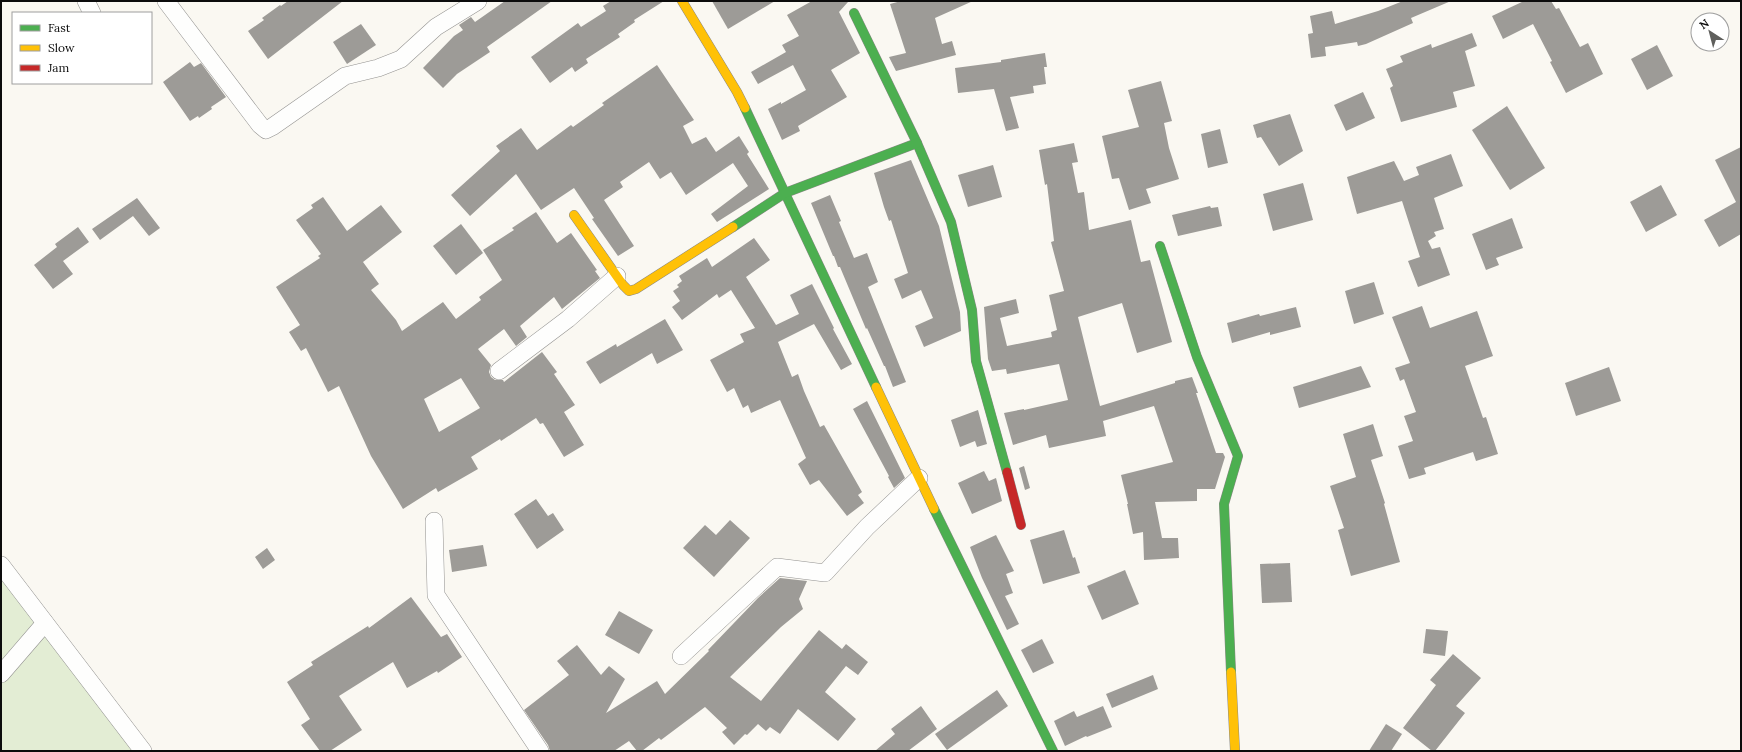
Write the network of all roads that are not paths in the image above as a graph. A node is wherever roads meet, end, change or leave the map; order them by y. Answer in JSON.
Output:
{"nodes":[{"id":1,"x":86,"y":1,"type":"edge"},
{"id":2,"x":166,"y":1,"type":"edge"},
{"id":3,"x":478,"y":1,"type":"edge"},
{"id":4,"x":682,"y":1,"type":"edge"},
{"id":5,"x":92,"y":12,"type":"edge"},
{"id":6,"x":854,"y":13,"type":"dead end"},
{"id":7,"x":917,"y":143,"type":"junction"},
{"id":8,"x":785,"y":193,"type":"junction"},
{"id":9,"x":574,"y":215,"type":"dead end"},
{"id":10,"x":1160,"y":246,"type":"dead end"},
{"id":11,"x":617,"y":276,"type":"junction"},
{"id":12,"x":499,"y":371,"type":"dead end"},
{"id":13,"x":919,"y":478,"type":"junction"},
{"id":14,"x":434,"y":521,"type":"dead end"},
{"id":15,"x":1021,"y":525,"type":"dead end"},
{"id":16,"x":1,"y":565,"type":"edge"},
{"id":17,"x":45,"y":623,"type":"junction"},
{"id":18,"x":681,"y":656,"type":"dead end"},
{"id":19,"x":1,"y":674,"type":"edge"},
{"id":20,"x":143,"y":751,"type":"edge"},
{"id":21,"x":540,"y":751,"type":"edge"},
{"id":22,"x":1053,"y":751,"type":"edge"},
{"id":23,"x":1235,"y":751,"type":"edge"}],
"edges":[{"from":1,"to":5,"type":"street"},
{"from":2,"to":3,"type":"street"},
{"from":4,"to":8,"type":"street"},
{"from":6,"to":7,"type":"street"},
{"from":7,"to":8,"type":"street"},
{"from":7,"to":15,"type":"street"},
{"from":8,"to":11,"type":"street"},
{"from":8,"to":13,"type":"street"},
{"from":9,"to":11,"type":"street"},
{"from":10,"to":23,"type":"street"},
{"from":11,"to":12,"type":"street"},
{"from":13,"to":18,"type":"street"},
{"from":13,"to":22,"type":"street"},
{"from":14,"to":21,"type":"street"},
{"from":16,"to":17,"type":"street"},
{"from":17,"to":19,"type":"street"},
{"from":17,"to":20,"type":"street"}]}
